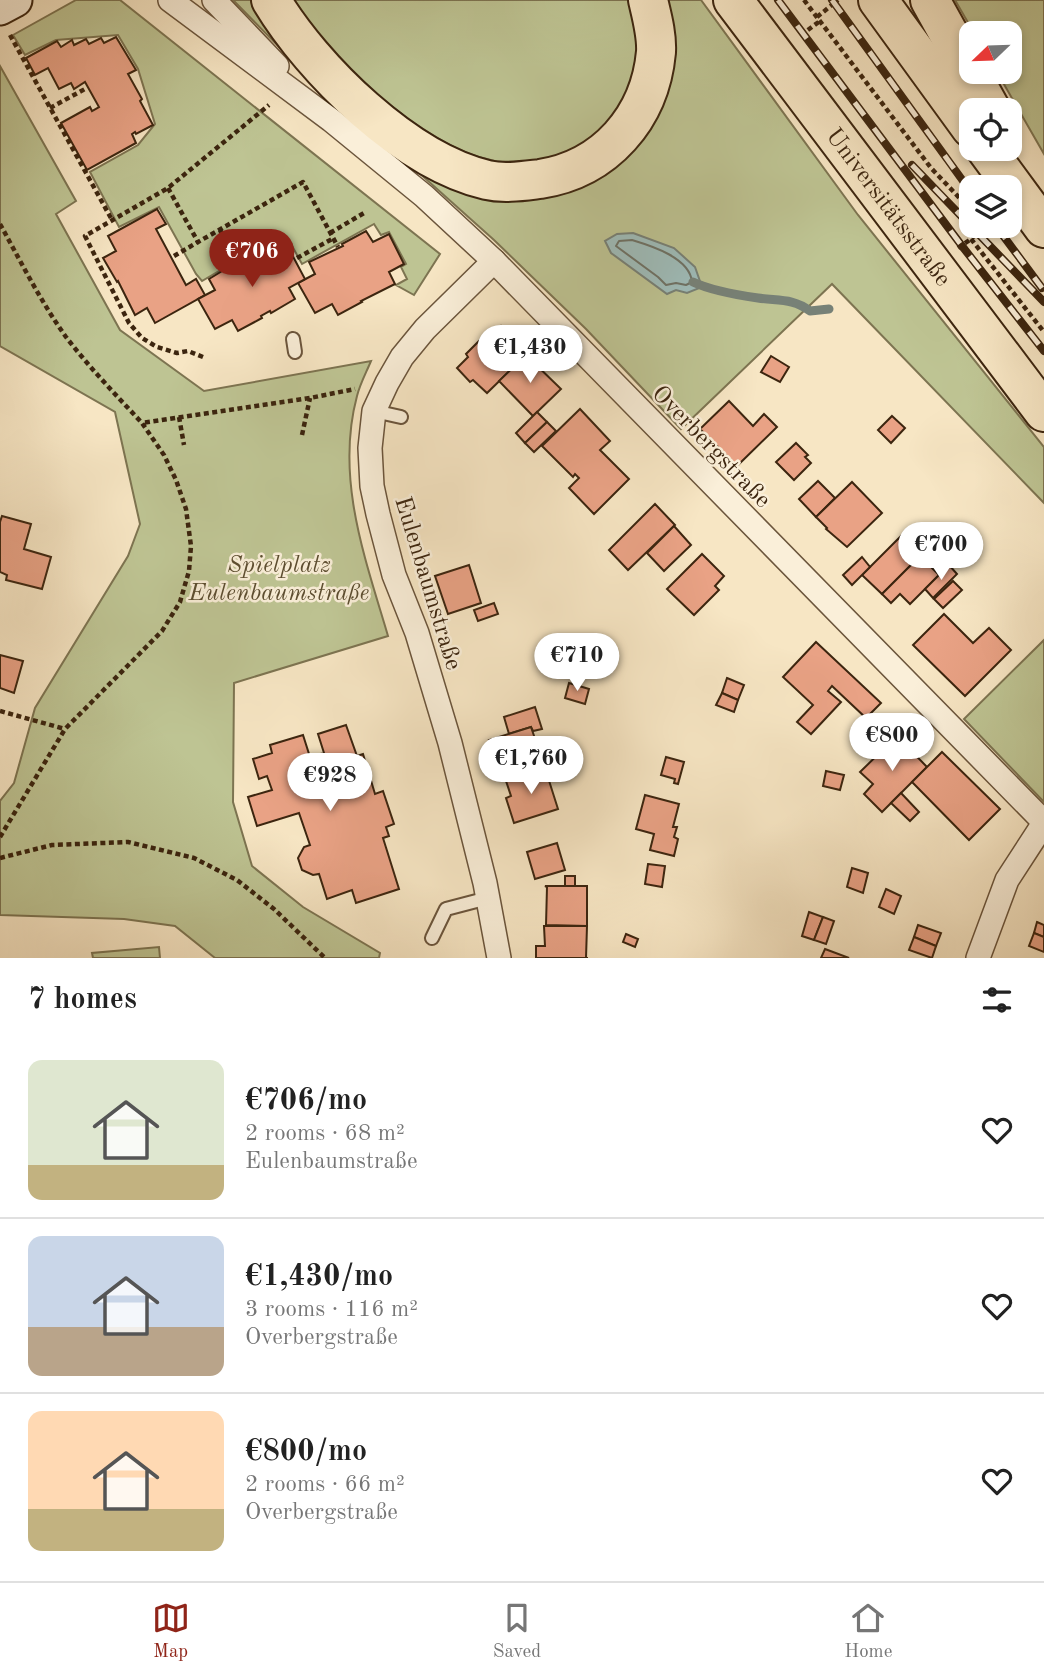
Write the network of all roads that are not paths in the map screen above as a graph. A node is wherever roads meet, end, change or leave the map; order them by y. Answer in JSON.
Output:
{"nodes":[{"id":1,"x":170,"y":0,"type":"edge"},
{"id":2,"x":214,"y":0,"type":"edge"},
{"id":3,"x":271,"y":0,"type":"edge"},
{"id":4,"x":648,"y":0,"type":"edge"},
{"id":5,"x":733,"y":0,"type":"edge"},
{"id":6,"x":878,"y":0,"type":"edge"},
{"id":7,"x":930,"y":0,"type":"edge"},
{"id":8,"x":984,"y":98,"type":"edge"},
{"id":9,"x":959,"y":111,"type":"edge"},
{"id":10,"x":331,"y":120,"type":"junction"},
{"id":11,"x":995,"y":161,"type":"edge"},
{"id":12,"x":1017,"y":161,"type":"edge"},
{"id":13,"x":1044,"y":221,"type":"edge"},
{"id":14,"x":1044,"y":228,"type":"edge"},
{"id":15,"x":494,"y":261,"type":"junction"},
{"id":16,"x":374,"y":411,"type":"junction"},
{"id":17,"x":1044,"y":412,"type":"edge"},
{"id":18,"x":401,"y":417,"type":"dead end"},
{"id":19,"x":1044,"y":822,"type":"edge"},
{"id":20,"x":488,"y":898,"type":"junction"},
{"id":21,"x":432,"y":938,"type":"dead end"},
{"id":22,"x":499,"y":958,"type":"edge"},
{"id":23,"x":978,"y":958,"type":"edge"}],
"edges":[{"from":1,"to":10,"type":"street","name":"Overbergstraße"},
{"from":2,"to":10,"type":"street","name":"Overbergstraße"},
{"from":3,"to":4,"type":"highway"},
{"from":5,"to":17,"type":"highway","name":"Universitätsstraße"},
{"from":6,"to":9,"type":"highway"},
{"from":7,"to":8,"type":"highway"},
{"from":10,"to":15,"type":"street","name":"Overbergstraße"},
{"from":11,"to":14,"type":"highway"},
{"from":12,"to":13,"type":"highway"},
{"from":15,"to":16,"type":"street","name":"Eulenbaumstraße"},
{"from":15,"to":19,"type":"street","name":"Overbergstraße"},
{"from":16,"to":18,"type":"lane"},
{"from":16,"to":20,"type":"street","name":"Eulenbaumstraße"},
{"from":19,"to":23,"type":"street"},
{"from":20,"to":21,"type":"lane"},
{"from":20,"to":22,"type":"street","name":"Eulenbaumstraße"}]}
